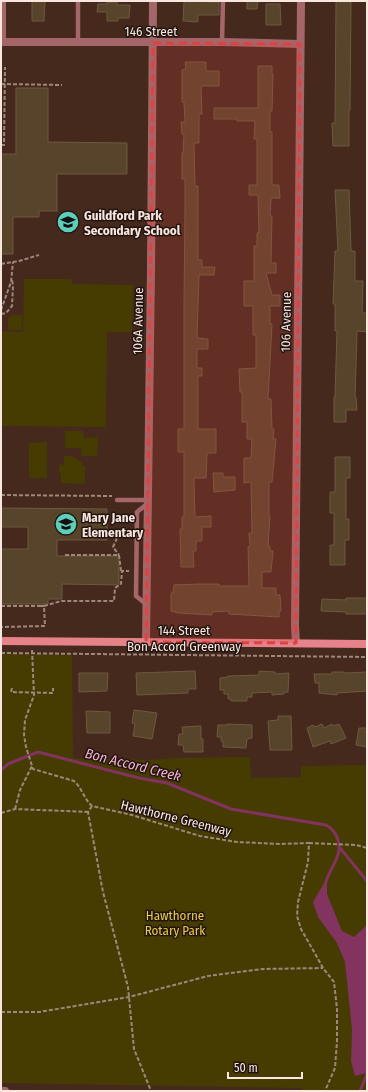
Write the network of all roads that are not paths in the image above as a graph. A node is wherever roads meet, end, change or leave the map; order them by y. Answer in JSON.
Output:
{"nodes":[{"id":1,"x":2,"y":1,"type":"edge"},
{"id":2,"x":78,"y":1,"type":"edge"},
{"id":3,"x":153,"y":1,"type":"edge"},
{"id":4,"x":223,"y":1,"type":"edge"},
{"id":5,"x":301,"y":1,"type":"edge"},
{"id":6,"x":2,"y":42,"type":"edge"},
{"id":7,"x":78,"y":42,"type":"junction"},
{"id":8,"x":222,"y":42,"type":"junction"},
{"id":9,"x":153,"y":43,"type":"junction"},
{"id":10,"x":300,"y":44,"type":"junction"},
{"id":11,"x":117,"y":498,"type":"road end"},
{"id":12,"x":149,"y":501,"type":"junction"},
{"id":13,"x":1,"y":641,"type":"edge"},
{"id":14,"x":146,"y":642,"type":"junction"},
{"id":15,"x":296,"y":642,"type":"junction"},
{"id":16,"x":367,"y":644,"type":"edge"},
{"id":17,"x":1,"y":1091,"type":"edge"},
{"id":18,"x":5,"y":1091,"type":"edge"}],
"edges":[{"from":1,"to":6,"type":"street"},
{"from":2,"to":7,"type":"lane"},
{"from":3,"to":9,"type":"street","name":"106A Avenue"},
{"from":4,"to":8,"type":"lane"},
{"from":5,"to":10,"type":"street","name":"106 Avenue"},
{"from":6,"to":7,"type":"street","name":"146 Street"},
{"from":7,"to":9,"type":"street","name":"146 Street"},
{"from":8,"to":9,"type":"street","name":"146 Street"},
{"from":8,"to":10,"type":"street","name":"146 Street"},
{"from":9,"to":12,"type":"street","name":"106A Avenue"},
{"from":10,"to":15,"type":"street","name":"106 Avenue"},
{"from":11,"to":12,"type":"lane"},
{"from":12,"to":14,"type":"street","name":"106A Avenue"},
{"from":13,"to":14,"type":"main road","name":"144 Street"},
{"from":14,"to":15,"type":"main road","name":"144 Street"},
{"from":15,"to":16,"type":"main road","name":"144 Street"},
{"from":17,"to":18,"type":"street"}]}
